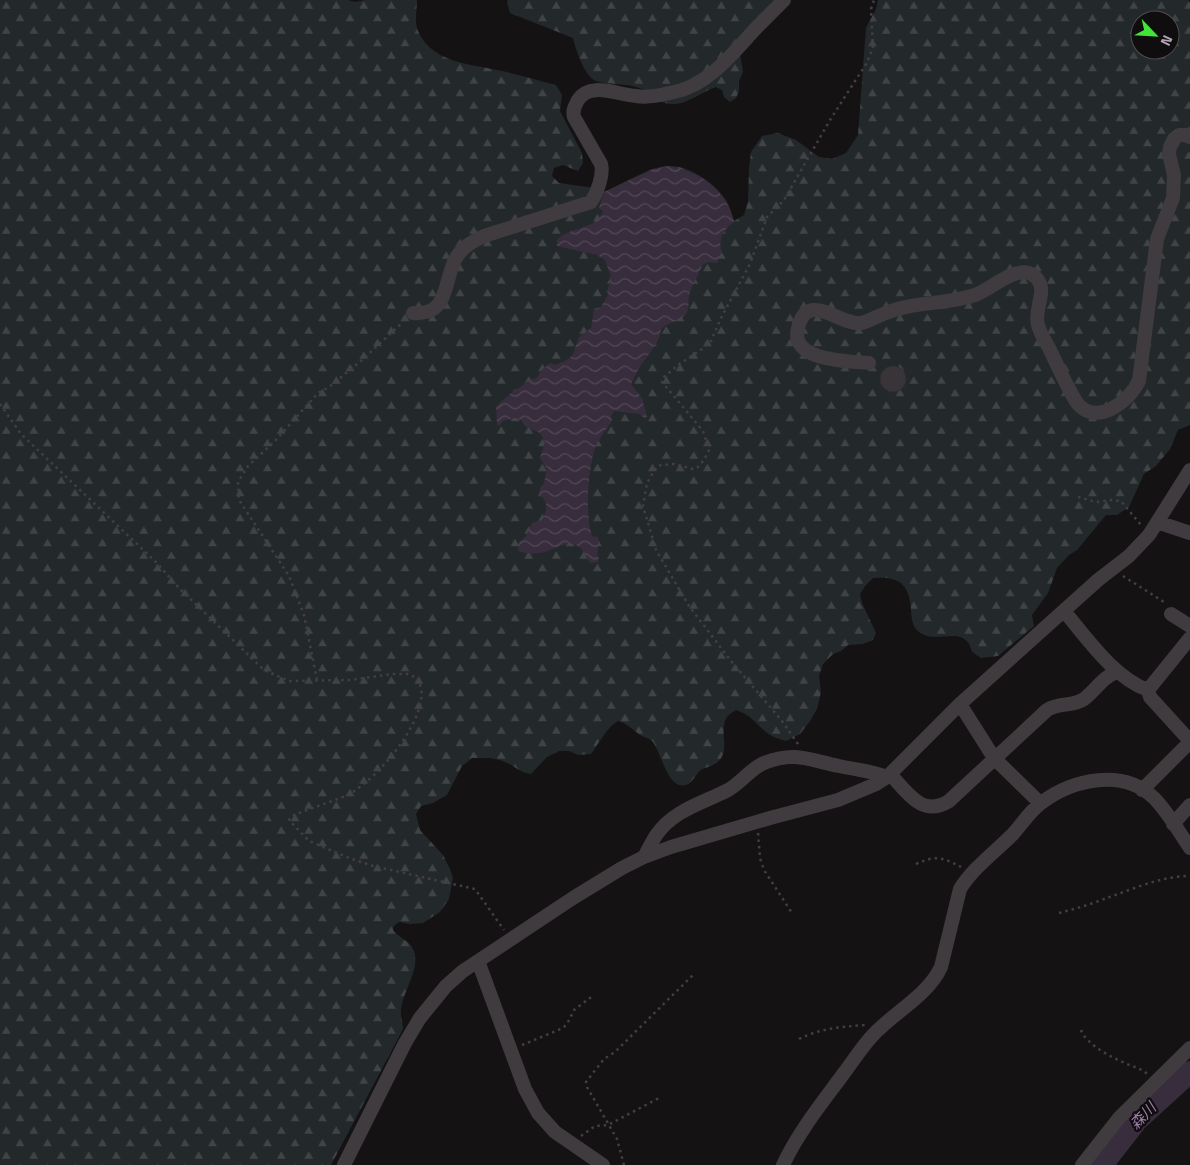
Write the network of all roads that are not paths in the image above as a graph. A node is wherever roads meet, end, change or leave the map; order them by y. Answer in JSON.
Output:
{"nodes":[{"id":1,"x":784,"y":0,"type":"edge"},
{"id":2,"x":1190,"y":137,"type":"edge"},
{"id":3,"x":413,"y":313,"type":"road end"},
{"id":4,"x":869,"y":363,"type":"dead end"},
{"id":5,"x":1190,"y":470,"type":"edge"},
{"id":6,"x":1154,"y":527,"type":"junction"},
{"id":7,"x":1190,"y":533,"type":"edge"},
{"id":8,"x":1167,"y":608,"type":"road end"},
{"id":9,"x":1064,"y":611,"type":"junction"},
{"id":10,"x":1190,"y":626,"type":"edge"},
{"id":11,"x":1190,"y":638,"type":"edge"},
{"id":12,"x":1118,"y":672,"type":"junction"},
{"id":13,"x":1148,"y":690,"type":"junction"},
{"id":14,"x":960,"y":704,"type":"junction"},
{"id":15,"x":1190,"y":741,"type":"edge"},
{"id":16,"x":994,"y":758,"type":"junction"},
{"id":17,"x":889,"y":775,"type":"junction"},
{"id":18,"x":1142,"y":790,"type":"junction"},
{"id":19,"x":1040,"y":803,"type":"junction"},
{"id":20,"x":1190,"y":805,"type":"edge"},
{"id":21,"x":1173,"y":824,"type":"junction"},
{"id":22,"x":1190,"y":848,"type":"edge"},
{"id":23,"x":644,"y":857,"type":"junction"},
{"id":24,"x":478,"y":961,"type":"junction"},
{"id":25,"x":1190,"y":1048,"type":"edge"},
{"id":26,"x":344,"y":1165,"type":"edge"},
{"id":27,"x":603,"y":1165,"type":"edge"},
{"id":28,"x":783,"y":1165,"type":"edge"},
{"id":29,"x":1082,"y":1165,"type":"edge"}],
"edges":[{"from":1,"to":3,"type":"street"},
{"from":2,"to":4,"type":"street"},
{"from":5,"to":6,"type":"street"},
{"from":6,"to":7,"type":"street"},
{"from":6,"to":9,"type":"street"},
{"from":8,"to":10,"type":"street"},
{"from":9,"to":12,"type":"street"},
{"from":9,"to":14,"type":"street"},
{"from":11,"to":13,"type":"street"},
{"from":12,"to":13,"type":"street"},
{"from":12,"to":16,"type":"street"},
{"from":13,"to":15,"type":"street"},
{"from":14,"to":16,"type":"street"},
{"from":14,"to":17,"type":"street"},
{"from":15,"to":18,"type":"street"},
{"from":16,"to":17,"type":"street"},
{"from":16,"to":19,"type":"street"},
{"from":17,"to":23,"type":"street"},
{"from":17,"to":23,"type":"street"},
{"from":18,"to":19,"type":"street"},
{"from":18,"to":21,"type":"street"},
{"from":19,"to":28,"type":"street"},
{"from":20,"to":21,"type":"street"},
{"from":21,"to":22,"type":"street"},
{"from":23,"to":24,"type":"street"},
{"from":24,"to":26,"type":"street"},
{"from":24,"to":27,"type":"street"},
{"from":25,"to":29,"type":"street"}]}
